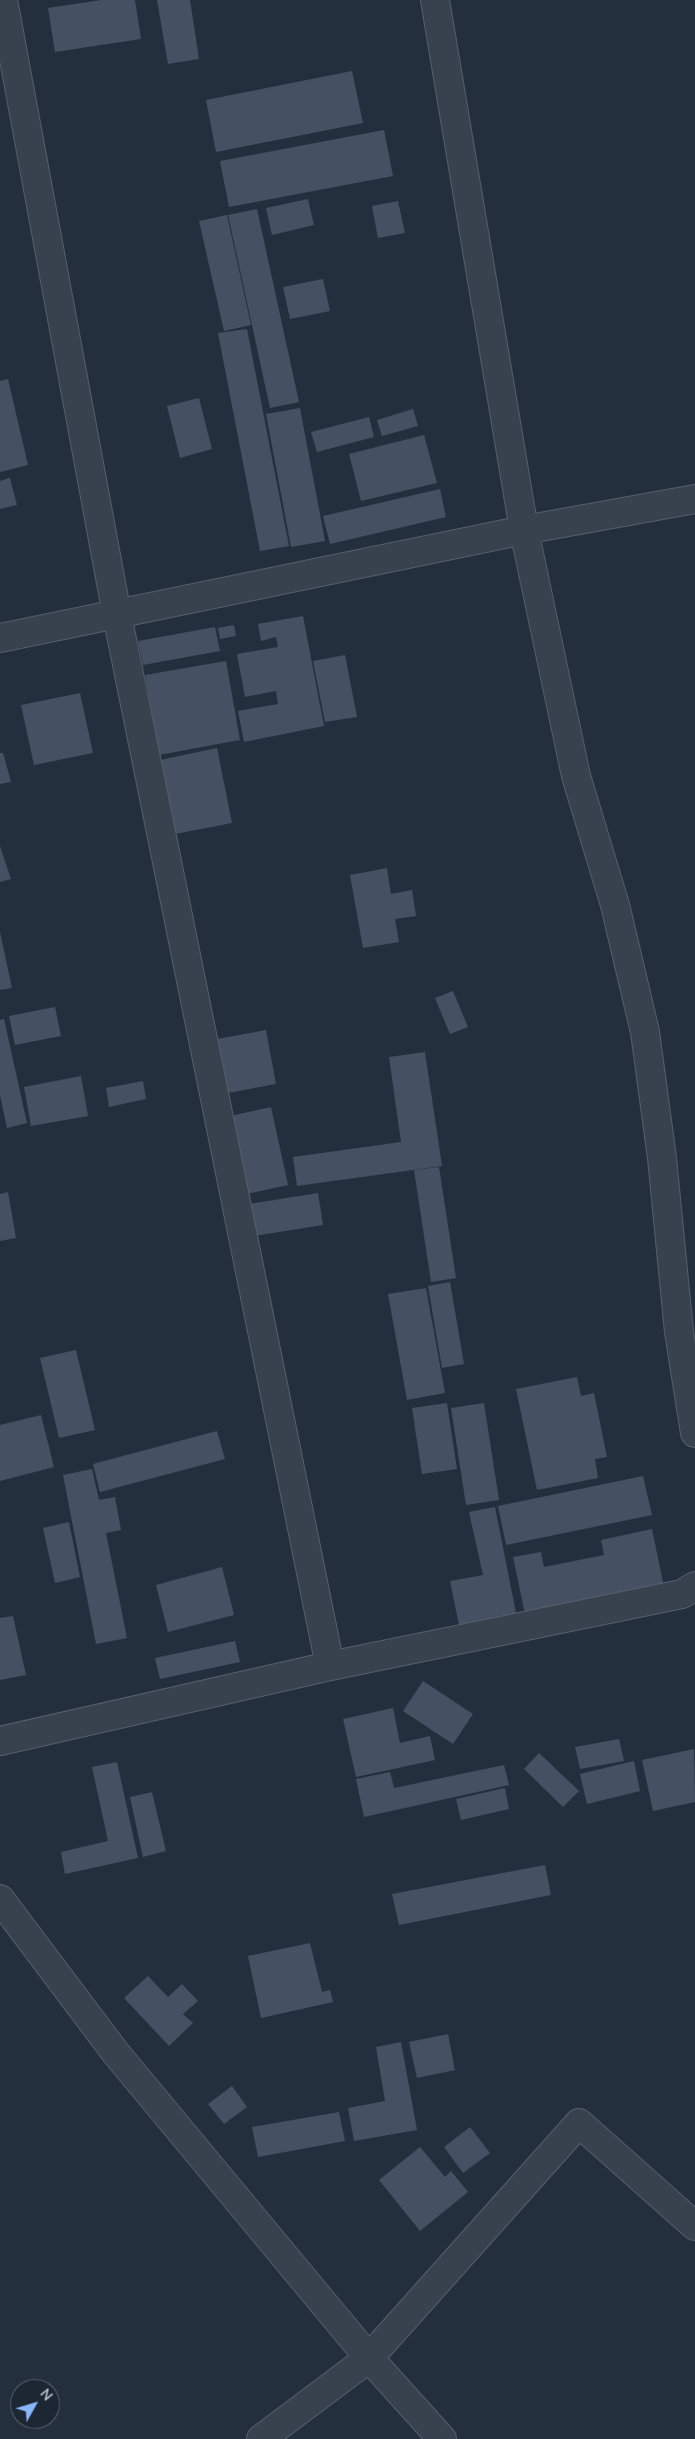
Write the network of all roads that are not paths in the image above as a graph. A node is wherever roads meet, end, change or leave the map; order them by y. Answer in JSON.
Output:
{"nodes":[{"id":1,"x":3,"y":0,"type":"edge"},
{"id":2,"x":434,"y":0,"type":"edge"},
{"id":3,"x":695,"y":500,"type":"edge"},
{"id":4,"x":524,"y":530,"type":"junction"},
{"id":5,"x":117,"y":615,"type":"junction"},
{"id":6,"x":0,"y":638,"type":"edge"},
{"id":7,"x":695,"y":1433,"type":"edge"},
{"id":8,"x":695,"y":1586,"type":"edge"},
{"id":9,"x":330,"y":1666,"type":"junction"},
{"id":10,"x":0,"y":1741,"type":"edge"},
{"id":11,"x":0,"y":1899,"type":"edge"},
{"id":12,"x":695,"y":2226,"type":"edge"},
{"id":13,"x":369,"y":2358,"type":"junction"},
{"id":14,"x":261,"y":2439,"type":"edge"},
{"id":15,"x":442,"y":2439,"type":"edge"}],
"edges":[{"from":1,"to":5,"type":"street"},
{"from":2,"to":4,"type":"street"},
{"from":3,"to":4,"type":"street"},
{"from":4,"to":5,"type":"street"},
{"from":4,"to":7,"type":"street"},
{"from":5,"to":6,"type":"street"},
{"from":5,"to":9,"type":"street"},
{"from":8,"to":9,"type":"street"},
{"from":9,"to":10,"type":"street"},
{"from":11,"to":13,"type":"street"},
{"from":12,"to":13,"type":"street"},
{"from":13,"to":14,"type":"street"},
{"from":13,"to":15,"type":"street"}]}
